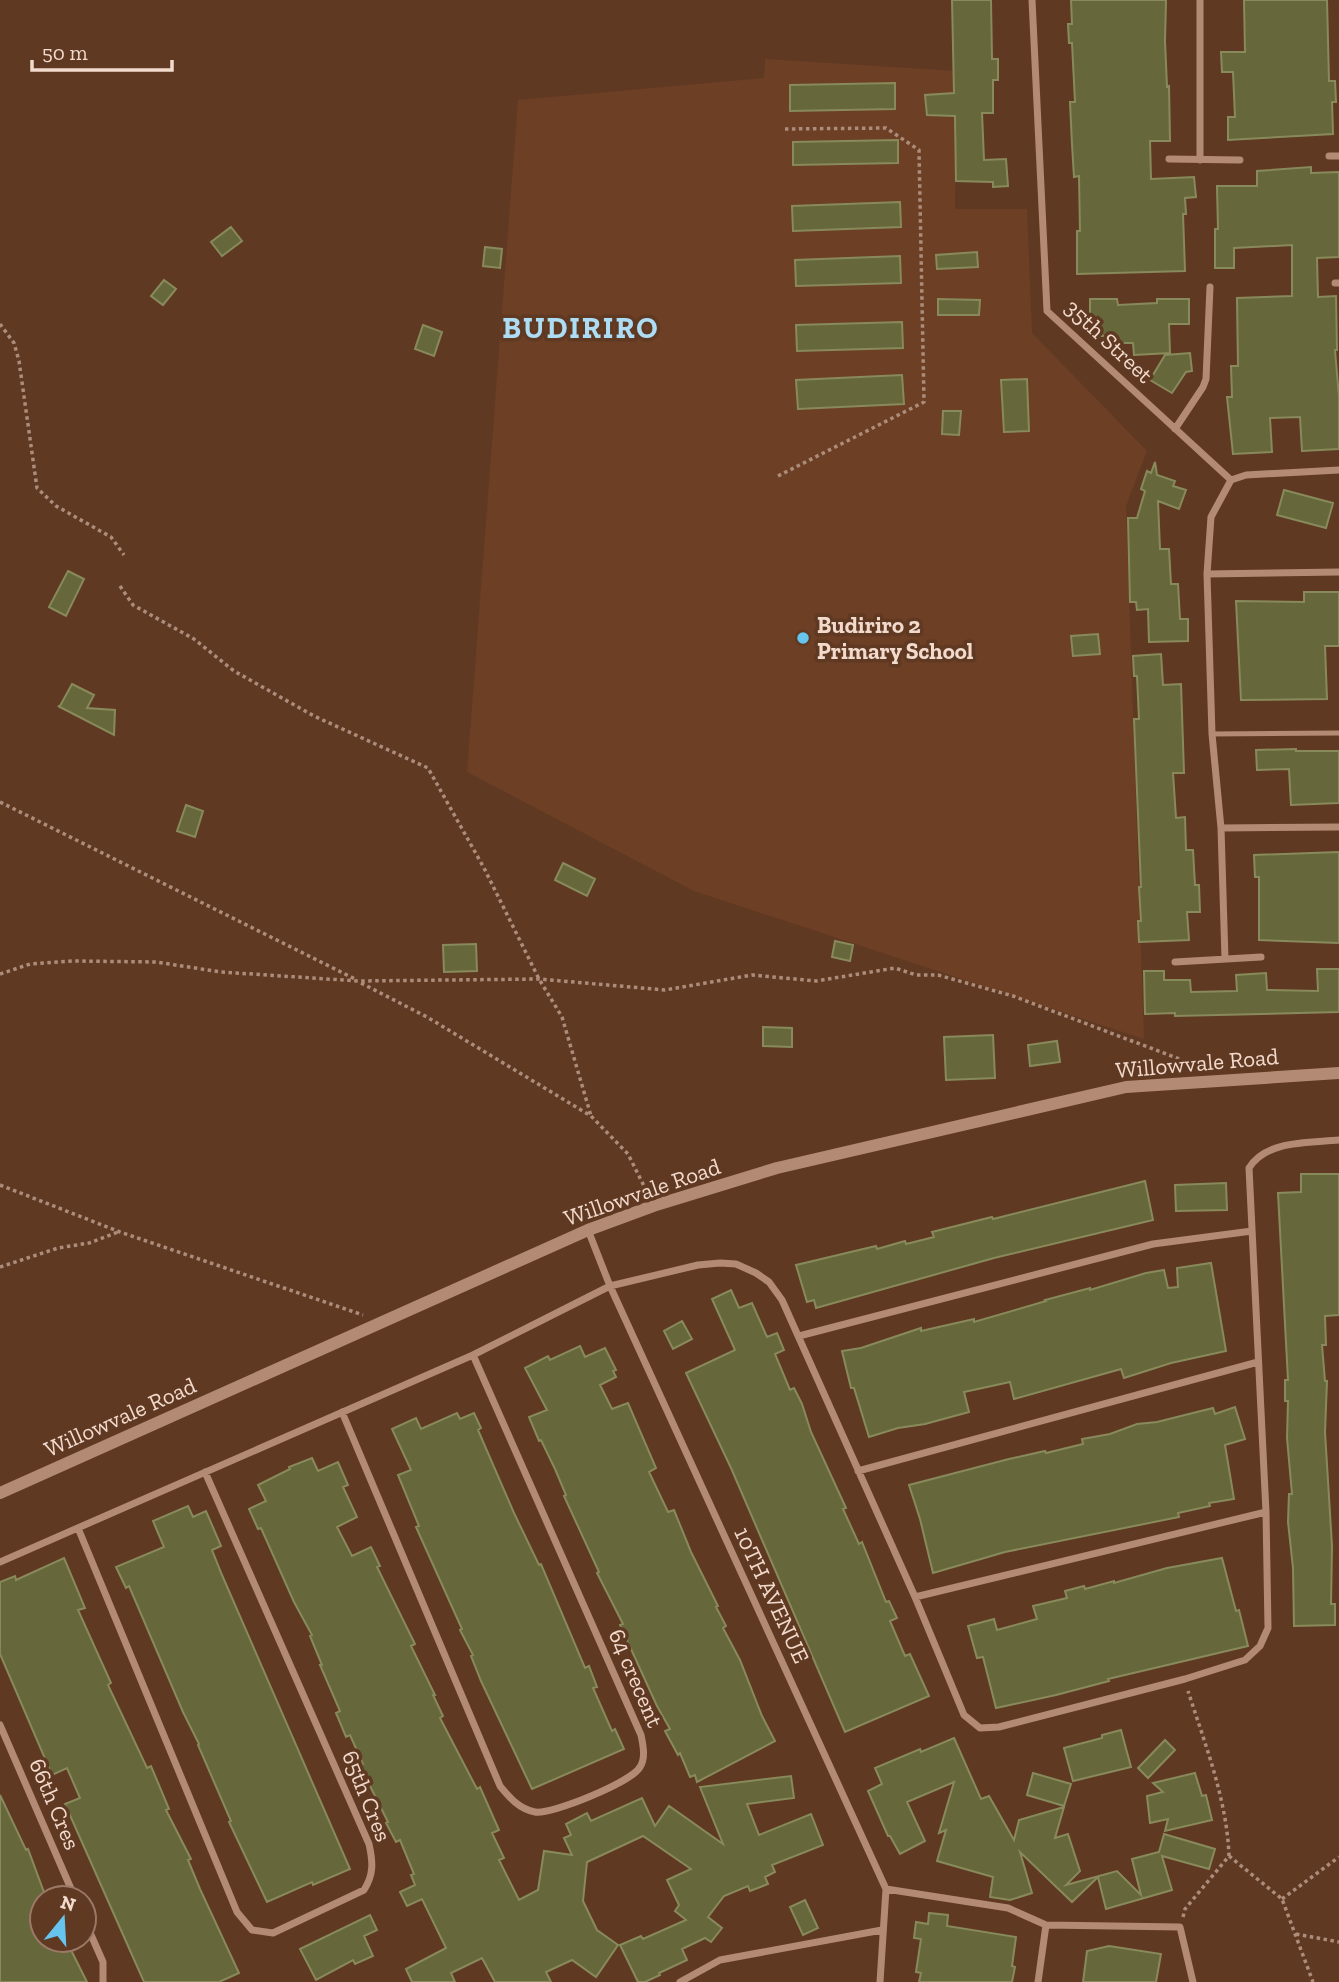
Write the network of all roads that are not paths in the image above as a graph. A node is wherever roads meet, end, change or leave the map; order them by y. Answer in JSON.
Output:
{"nodes":[{"id":1,"x":1032,"y":0,"type":"edge"},
{"id":2,"x":1200,"y":0,"type":"edge"},
{"id":3,"x":1329,"y":156,"type":"dead end"},
{"id":4,"x":1339,"y":156,"type":"edge"},
{"id":5,"x":1169,"y":159,"type":"dead end"},
{"id":6,"x":1200,"y":160,"type":"junction"},
{"id":7,"x":1240,"y":160,"type":"dead end"},
{"id":8,"x":1210,"y":287,"type":"dead end"},
{"id":9,"x":1175,"y":429,"type":"junction"},
{"id":10,"x":1339,"y":470,"type":"edge"},
{"id":11,"x":1231,"y":480,"type":"junction"},
{"id":12,"x":1339,"y":572,"type":"edge"},
{"id":13,"x":1207,"y":574,"type":"junction"},
{"id":14,"x":1339,"y":733,"type":"edge"},
{"id":15,"x":1212,"y":734,"type":"junction"},
{"id":16,"x":1339,"y":827,"type":"edge"},
{"id":17,"x":1222,"y":828,"type":"junction"},
{"id":18,"x":1261,"y":957,"type":"dead end"},
{"id":19,"x":1225,"y":959,"type":"junction"},
{"id":20,"x":1175,"y":962,"type":"dead end"},
{"id":21,"x":1339,"y":1073,"type":"edge"},
{"id":22,"x":1339,"y":1140,"type":"edge"},
{"id":23,"x":588,"y":1230,"type":"junction"},
{"id":24,"x":1252,"y":1231,"type":"junction"},
{"id":25,"x":610,"y":1286,"type":"junction"},
{"id":26,"x":799,"y":1336,"type":"junction"},
{"id":27,"x":473,"y":1355,"type":"junction"},
{"id":28,"x":1258,"y":1362,"type":"junction"},
{"id":29,"x":342,"y":1412,"type":"junction"},
{"id":30,"x":858,"y":1471,"type":"junction"},
{"id":31,"x":205,"y":1472,"type":"junction"},
{"id":32,"x":0,"y":1493,"type":"edge"},
{"id":33,"x":1266,"y":1512,"type":"junction"},
{"id":34,"x":78,"y":1528,"type":"junction"},
{"id":35,"x":0,"y":1562,"type":"edge"},
{"id":36,"x":915,"y":1597,"type":"junction"},
{"id":37,"x":0,"y":1725,"type":"edge"},
{"id":38,"x":69,"y":1884,"type":"edge"},
{"id":39,"x":886,"y":1889,"type":"junction"},
{"id":40,"x":1046,"y":1925,"type":"junction"},
{"id":41,"x":882,"y":1930,"type":"junction"},
{"id":42,"x":98,"y":1951,"type":"edge"},
{"id":43,"x":103,"y":1982,"type":"edge"},
{"id":44,"x":680,"y":1982,"type":"edge"},
{"id":45,"x":880,"y":1982,"type":"edge"},
{"id":46,"x":1038,"y":1982,"type":"edge"},
{"id":47,"x":1193,"y":1982,"type":"edge"}],
"edges":[{"from":1,"to":9,"type":"street","name":"35th Street"},
{"from":2,"to":6,"type":"street"},
{"from":3,"to":4,"type":"street"},
{"from":5,"to":6,"type":"street"},
{"from":6,"to":7,"type":"street"},
{"from":8,"to":9,"type":"street"},
{"from":9,"to":11,"type":"street","name":"35th Street"},
{"from":10,"to":11,"type":"street"},
{"from":11,"to":13,"type":"street"},
{"from":12,"to":13,"type":"street"},
{"from":13,"to":15,"type":"street"},
{"from":14,"to":15,"type":"lane"},
{"from":15,"to":17,"type":"street"},
{"from":16,"to":17,"type":"street"},
{"from":17,"to":19,"type":"street"},
{"from":18,"to":19,"type":"street"},
{"from":19,"to":20,"type":"street"},
{"from":21,"to":23,"type":"street","name":"Willowvale Road"},
{"from":22,"to":24,"type":"street"},
{"from":23,"to":25,"type":"street","name":"10TH AVENUE"},
{"from":23,"to":32,"type":"street","name":"Willowvale Road"},
{"from":24,"to":26,"type":"street"},
{"from":24,"to":28,"type":"street"},
{"from":25,"to":26,"type":"street"},
{"from":25,"to":27,"type":"street"},
{"from":25,"to":39,"type":"street","name":"10TH AVENUE"},
{"from":26,"to":30,"type":"street"},
{"from":27,"to":29,"type":"street"},
{"from":27,"to":29,"type":"street","name":"64 crecent"},
{"from":28,"to":30,"type":"street"},
{"from":28,"to":33,"type":"street"},
{"from":29,"to":31,"type":"street"},
{"from":30,"to":36,"type":"street"},
{"from":31,"to":34,"type":"street"},
{"from":31,"to":34,"type":"street","name":"65th Cres"},
{"from":33,"to":36,"type":"street"},
{"from":33,"to":36,"type":"street"},
{"from":34,"to":35,"type":"street"},
{"from":37,"to":38,"type":"street","name":"66th Cres"},
{"from":39,"to":40,"type":"street"},
{"from":39,"to":41,"type":"street"},
{"from":40,"to":46,"type":"street"},
{"from":40,"to":47,"type":"street"},
{"from":41,"to":44,"type":"street"},
{"from":41,"to":45,"type":"street"},
{"from":42,"to":43,"type":"street"}]}
